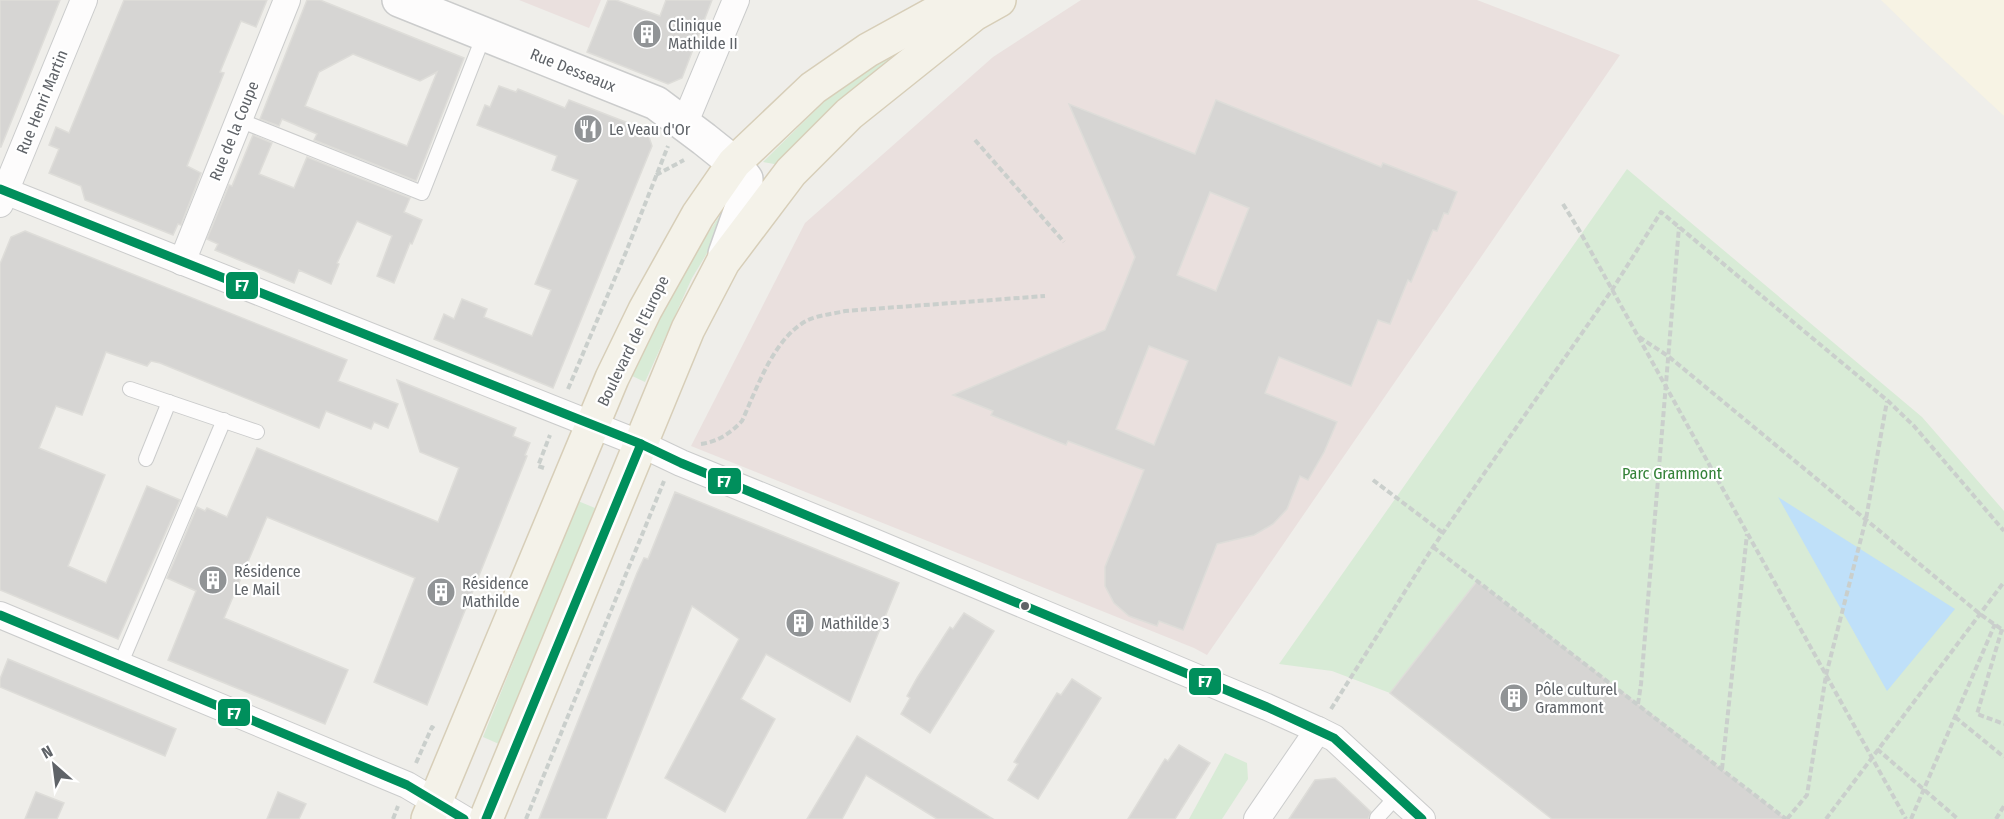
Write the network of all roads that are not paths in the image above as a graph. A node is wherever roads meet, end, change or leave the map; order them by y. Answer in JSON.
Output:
{"nodes":[{"id":1,"x":84,"y":0,"type":"edge"},
{"id":2,"x":287,"y":0,"type":"edge"},
{"id":3,"x":399,"y":0,"type":"edge"},
{"id":4,"x":736,"y":0,"type":"edge"},
{"id":5,"x":959,"y":0,"type":"edge"},
{"id":6,"x":999,"y":0,"type":"edge"},
{"id":7,"x":484,"y":35,"type":"junction"},
{"id":8,"x":238,"y":120,"type":"junction"},
{"id":9,"x":682,"y":123,"type":"junction"},
{"id":10,"x":734,"y":163,"type":"junction"},
{"id":11,"x":2,"y":195,"type":"edge"},
{"id":12,"x":182,"y":262,"type":"junction"},
{"id":13,"x":723,"y":262,"type":"junction"},
{"id":14,"x":130,"y":389,"type":"dead end"},
{"id":15,"x":169,"y":402,"type":"junction"},
{"id":16,"x":224,"y":420,"type":"junction"},
{"id":17,"x":592,"y":424,"type":"junction"},
{"id":18,"x":257,"y":432,"type":"dead end"},
{"id":19,"x":641,"y":444,"type":"junction"},
{"id":20,"x":146,"y":459,"type":"dead end"},
{"id":21,"x":0,"y":615,"type":"edge"},
{"id":22,"x":120,"y":665,"type":"junction"},
{"id":23,"x":1318,"y":730,"type":"junction"},
{"id":24,"x":1397,"y":796,"type":"junction"},
{"id":25,"x":431,"y":810,"type":"edge"},
{"id":26,"x":1377,"y":818,"type":"edge"},
{"id":27,"x":464,"y":819,"type":"edge"},
{"id":28,"x":486,"y":819,"type":"edge"},
{"id":29,"x":1257,"y":819,"type":"edge"},
{"id":30,"x":1422,"y":819,"type":"edge"}],
"edges":[{"from":1,"to":11,"type":"street","name":"Rue Henri Martin"},
{"from":2,"to":8,"type":"street","name":"Rue de la Coupe"},
{"from":3,"to":7,"type":"street","name":"Rue Desseaux"},
{"from":4,"to":9,"type":"street"},
{"from":5,"to":10,"type":"main road","name":"Boulevard de l'Europe"},
{"from":6,"to":13,"type":"main road"},
{"from":7,"to":8,"type":"lane"},
{"from":7,"to":9,"type":"street","name":"Rue Desseaux"},
{"from":8,"to":12,"type":"street","name":"Rue de la Coupe"},
{"from":9,"to":10,"type":"street","name":"Rue Desseaux"},
{"from":10,"to":13,"type":"street"},
{"from":10,"to":17,"type":"main road","name":"Boulevard de l'Europe"},
{"from":11,"to":12,"type":"street"},
{"from":12,"to":17,"type":"street"},
{"from":13,"to":19,"type":"main road"},
{"from":14,"to":15,"type":"lane"},
{"from":15,"to":16,"type":"lane"},
{"from":15,"to":20,"type":"lane"},
{"from":16,"to":18,"type":"lane"},
{"from":16,"to":22,"type":"lane"},
{"from":17,"to":19,"type":"street"},
{"from":17,"to":25,"type":"main road","name":"Boulevard de l'Europe"},
{"from":19,"to":23,"type":"street"},
{"from":19,"to":28,"type":"main road"},
{"from":21,"to":22,"type":"street"},
{"from":22,"to":25,"type":"street"},
{"from":23,"to":24,"type":"street"},
{"from":23,"to":29,"type":"street"},
{"from":24,"to":26,"type":"lane"},
{"from":24,"to":30,"type":"street"},
{"from":25,"to":27,"type":"street"}]}
